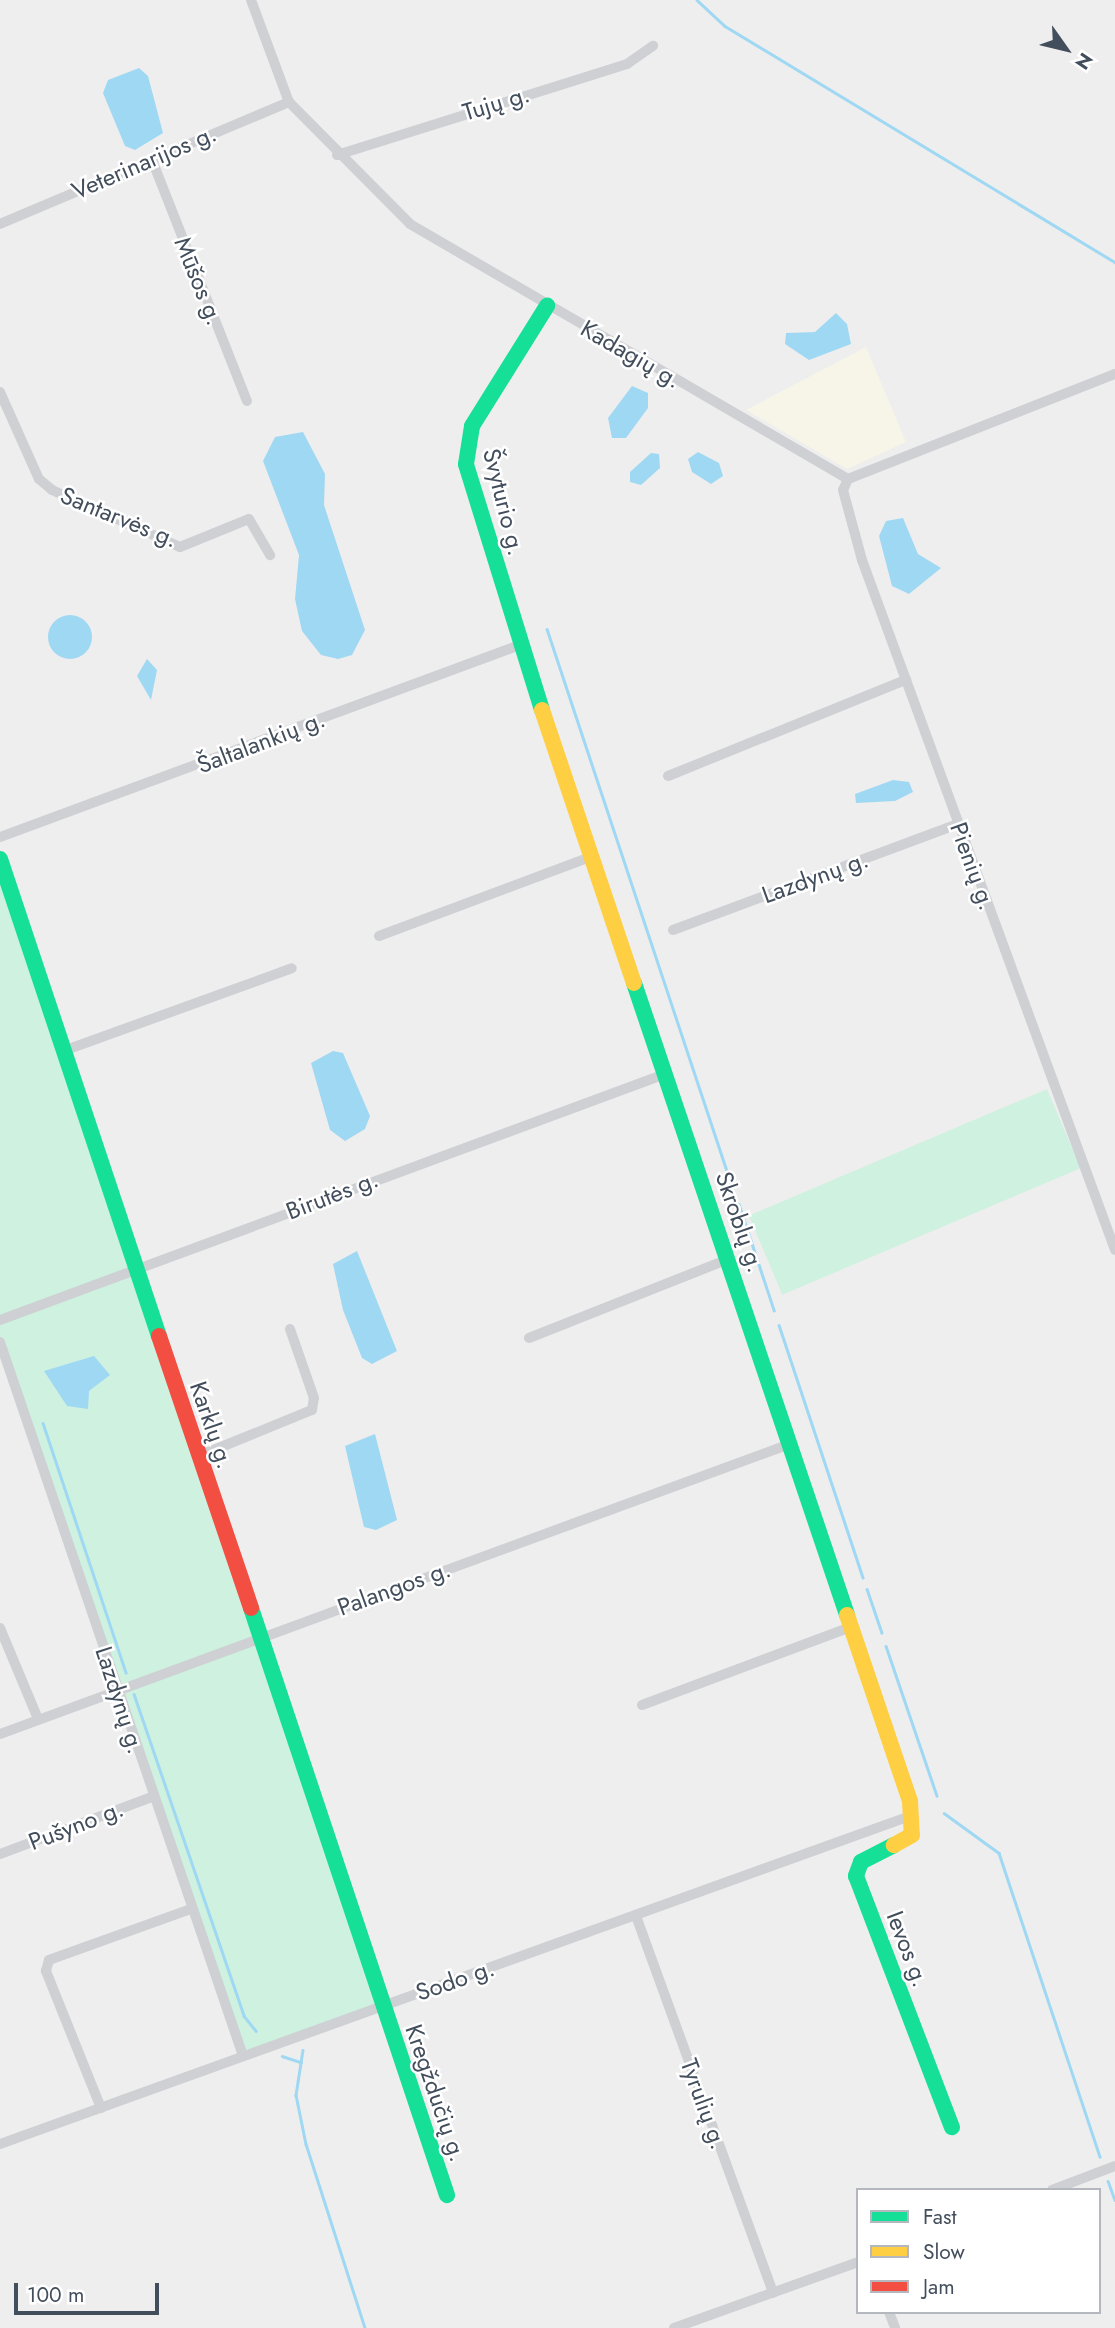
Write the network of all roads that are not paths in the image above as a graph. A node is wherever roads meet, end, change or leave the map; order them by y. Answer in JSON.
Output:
{"nodes":[{"id":1,"x":251,"y":0,"type":"edge"},
{"id":2,"x":653,"y":46,"type":"dead end"},
{"id":3,"x":289,"y":102,"type":"junction"},
{"id":4,"x":337,"y":155,"type":"junction"},
{"id":5,"x":152,"y":160,"type":"junction"},
{"id":6,"x":0,"y":224,"type":"edge"},
{"id":7,"x":547,"y":306,"type":"junction"},
{"id":8,"x":1115,"y":374,"type":"edge"},
{"id":9,"x":0,"y":392,"type":"edge"},
{"id":10,"x":247,"y":401,"type":"dead end"},
{"id":11,"x":848,"y":478,"type":"junction"},
{"id":12,"x":270,"y":555,"type":"dead end"},
{"id":13,"x":520,"y":645,"type":"junction"},
{"id":14,"x":906,"y":680,"type":"junction"},
{"id":15,"x":668,"y":776,"type":"dead end"},
{"id":16,"x":958,"y":824,"type":"junction"},
{"id":17,"x":0,"y":837,"type":"edge"},
{"id":18,"x":593,"y":856,"type":"junction"},
{"id":19,"x":0,"y":859,"type":"edge"},
{"id":20,"x":673,"y":930,"type":"dead end"},
{"id":21,"x":379,"y":936,"type":"dead end"},
{"id":22,"x":292,"y":968,"type":"dead end"},
{"id":23,"x":66,"y":1050,"type":"junction"},
{"id":24,"x":665,"y":1074,"type":"junction"},
{"id":25,"x":1115,"y":1250,"type":"edge"},
{"id":26,"x":729,"y":1259,"type":"junction"},
{"id":27,"x":134,"y":1269,"type":"junction"},
{"id":28,"x":0,"y":1320,"type":"edge"},
{"id":29,"x":290,"y":1329,"type":"dead end"},
{"id":30,"x":529,"y":1338,"type":"dead end"},
{"id":31,"x":0,"y":1342,"type":"edge"},
{"id":32,"x":790,"y":1444,"type":"junction"},
{"id":33,"x":199,"y":1456,"type":"junction"},
{"id":34,"x":853,"y":1626,"type":"junction"},
{"id":35,"x":0,"y":1628,"type":"edge"},
{"id":36,"x":258,"y":1637,"type":"junction"},
{"id":37,"x":117,"y":1690,"type":"junction"},
{"id":38,"x":642,"y":1704,"type":"dead end"},
{"id":39,"x":38,"y":1719,"type":"junction"},
{"id":40,"x":0,"y":1734,"type":"edge"},
{"id":41,"x":152,"y":1797,"type":"junction"},
{"id":42,"x":910,"y":1816,"type":"junction"},
{"id":43,"x":0,"y":1854,"type":"edge"},
{"id":44,"x":191,"y":1909,"type":"junction"},
{"id":45,"x":636,"y":1916,"type":"junction"},
{"id":46,"x":381,"y":2006,"type":"junction"},
{"id":47,"x":243,"y":2056,"type":"junction"},
{"id":48,"x":101,"y":2108,"type":"junction"},
{"id":49,"x":952,"y":2127,"type":"dead end"},
{"id":50,"x":0,"y":2144,"type":"edge"},
{"id":51,"x":1115,"y":2166,"type":"edge"},
{"id":52,"x":1057,"y":2188,"type":"edge"},
{"id":53,"x":447,"y":2195,"type":"dead end"},
{"id":54,"x":856,"y":2263,"type":"edge"},
{"id":55,"x":773,"y":2292,"type":"junction"},
{"id":56,"x":674,"y":2328,"type":"edge"}],
"edges":[{"from":1,"to":3,"type":"street","name":"Kadagių g."},
{"from":2,"to":4,"type":"street","name":"Tujų g."},
{"from":3,"to":4,"type":"street","name":"Kadagių g."},
{"from":3,"to":5,"type":"street","name":"Veterinarijos g."},
{"from":4,"to":7,"type":"street","name":"Kadagių g."},
{"from":5,"to":6,"type":"street","name":"Veterinarijos g."},
{"from":5,"to":10,"type":"street","name":"Mūšos g."},
{"from":7,"to":11,"type":"street","name":"Kadagių g."},
{"from":7,"to":13,"type":"street","name":"Švyturio g."},
{"from":8,"to":11,"type":"street"},
{"from":9,"to":12,"type":"street","name":"Santarvės g."},
{"from":11,"to":14,"type":"street","name":"Pienių g."},
{"from":13,"to":17,"type":"street","name":"Šaltalankių g."},
{"from":13,"to":18,"type":"street","name":"Skroblų g."},
{"from":14,"to":15,"type":"street"},
{"from":14,"to":16,"type":"street","name":"Pienių g."},
{"from":16,"to":20,"type":"street","name":"Lazdynų g."},
{"from":16,"to":25,"type":"street","name":"Pienių g."},
{"from":18,"to":21,"type":"street"},
{"from":18,"to":24,"type":"street","name":"Skroblų g."},
{"from":19,"to":23,"type":"street","name":"Karklų g."},
{"from":22,"to":23,"type":"street"},
{"from":23,"to":27,"type":"street","name":"Karklų g."},
{"from":24,"to":26,"type":"street","name":"Skroblų g."},
{"from":24,"to":27,"type":"street","name":"Birutės g."},
{"from":26,"to":30,"type":"street"},
{"from":26,"to":32,"type":"street","name":"Skroblų g."},
{"from":27,"to":28,"type":"street","name":"Birutės g."},
{"from":27,"to":33,"type":"street","name":"Karklų g."},
{"from":29,"to":33,"type":"street"},
{"from":31,"to":37,"type":"street","name":"Lazdynų g."},
{"from":32,"to":34,"type":"street","name":"Skroblų g."},
{"from":32,"to":36,"type":"street","name":"Palangos g."},
{"from":33,"to":36,"type":"street","name":"Karklų g."},
{"from":34,"to":38,"type":"street"},
{"from":34,"to":42,"type":"street","name":"Skroblų g."},
{"from":35,"to":39,"type":"street"},
{"from":36,"to":37,"type":"street","name":"Palangos g."},
{"from":36,"to":46,"type":"street","name":"Karklų g."},
{"from":37,"to":39,"type":"street","name":"Palangos g."},
{"from":37,"to":41,"type":"street","name":"Lazdynų g."},
{"from":39,"to":40,"type":"street","name":"Palangos g."},
{"from":41,"to":43,"type":"street","name":"Pušyno g."},
{"from":41,"to":44,"type":"street","name":"Lazdynų g."},
{"from":42,"to":45,"type":"street","name":"Sodo g."},
{"from":42,"to":49,"type":"street","name":"Ievos g."},
{"from":44,"to":47,"type":"street","name":"Lazdynų g."},
{"from":44,"to":48,"type":"street"},
{"from":45,"to":46,"type":"street","name":"Sodo g."},
{"from":45,"to":55,"type":"street","name":"Tyrulių g."},
{"from":46,"to":47,"type":"street","name":"Sodo g."},
{"from":46,"to":53,"type":"street","name":"Kregždučių g."},
{"from":47,"to":48,"type":"street","name":"Sodo g."},
{"from":48,"to":50,"type":"street","name":"Sodo g."},
{"from":51,"to":52,"type":"street"},
{"from":54,"to":55,"type":"street"},
{"from":55,"to":56,"type":"street"}]}
